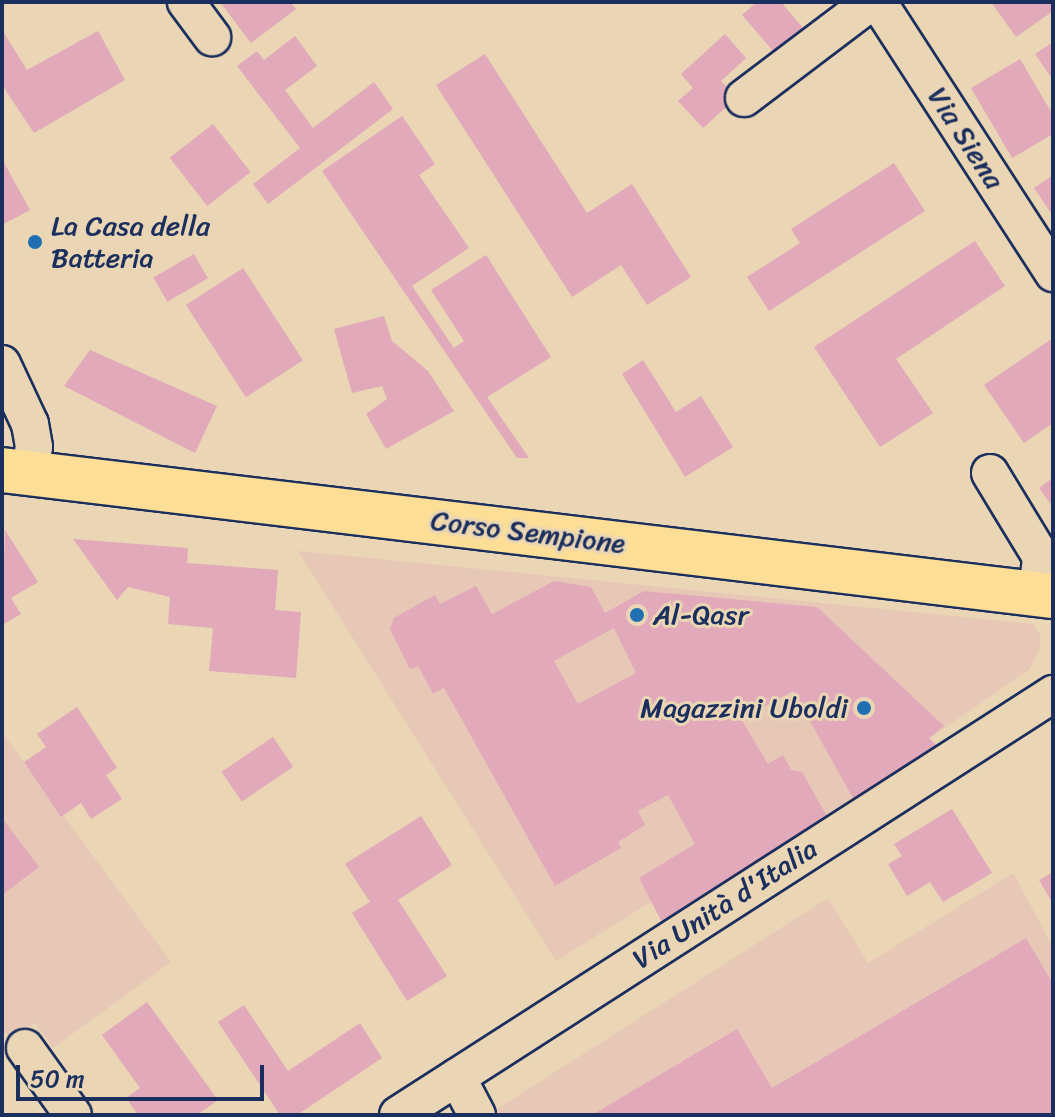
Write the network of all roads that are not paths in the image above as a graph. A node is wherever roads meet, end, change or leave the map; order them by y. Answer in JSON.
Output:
{"nodes":[{"id":1,"x":186,"y":2,"type":"edge"},
{"id":2,"x":871,"y":2,"type":"edge"},
{"id":3,"x":878,"y":2,"type":"edge"},
{"id":4,"x":212,"y":37,"type":"dead end"},
{"id":5,"x":744,"y":98,"type":"dead end"},
{"id":6,"x":1053,"y":273,"type":"edge"},
{"id":7,"x":2,"y":364,"type":"edge"},
{"id":8,"x":15,"y":472,"type":"edge"},
{"id":9,"x":990,"y":473,"type":"dead end"},
{"id":10,"x":1045,"y":595,"type":"edge"},
{"id":11,"x":1053,"y":694,"type":"edge"},
{"id":12,"x":25,"y":1048,"type":"dead end"},
{"id":13,"x":457,"y":1077,"type":"junction"},
{"id":14,"x":73,"y":1115,"type":"edge"},
{"id":15,"x":398,"y":1115,"type":"edge"},
{"id":16,"x":477,"y":1115,"type":"edge"}],
"edges":[{"from":1,"to":4,"type":"street"},
{"from":2,"to":5,"type":"street"},
{"from":3,"to":6,"type":"street","name":"Via Siena"},
{"from":7,"to":8,"type":"street"},
{"from":8,"to":10,"type":"main road","name":"Corso Sempione"},
{"from":9,"to":10,"type":"street"},
{"from":11,"to":13,"type":"street","name":"Via Unità d'Italia"},
{"from":12,"to":14,"type":"street"},
{"from":13,"to":15,"type":"street","name":"Via Unità d'Italia"},
{"from":13,"to":16,"type":"street"}]}
